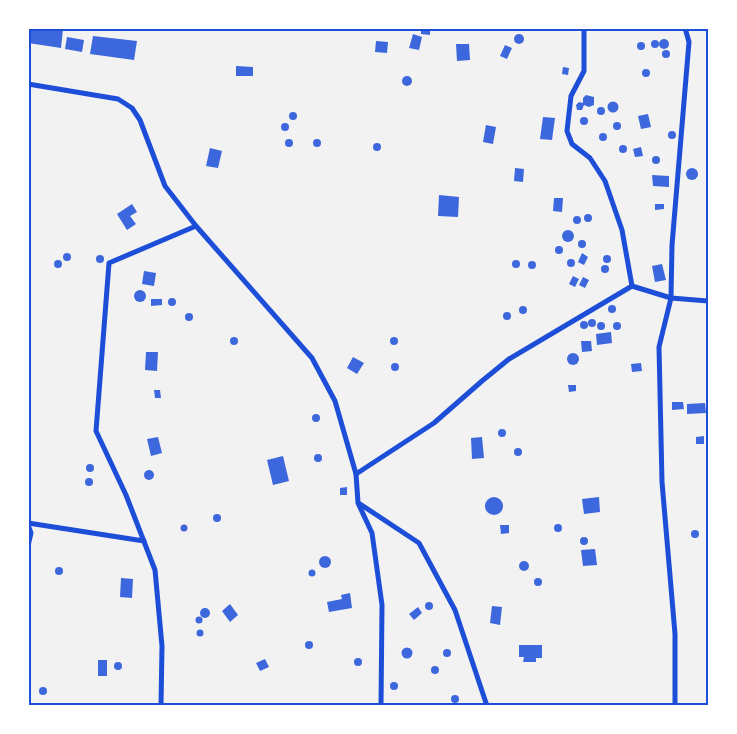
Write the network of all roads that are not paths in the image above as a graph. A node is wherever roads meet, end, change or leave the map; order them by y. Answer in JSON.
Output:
{"nodes":[{"id":1,"x":584,"y":28,"type":"edge"},
{"id":2,"x":685,"y":28,"type":"edge"},
{"id":3,"x":28,"y":84,"type":"edge"},
{"id":4,"x":196,"y":226,"type":"junction"},
{"id":5,"x":632,"y":286,"type":"junction"},
{"id":6,"x":671,"y":298,"type":"junction"},
{"id":7,"x":708,"y":301,"type":"edge"},
{"id":8,"x":356,"y":474,"type":"junction"},
{"id":9,"x":358,"y":503,"type":"junction"},
{"id":10,"x":28,"y":524,"type":"edge"},
{"id":11,"x":144,"y":541,"type":"junction"},
{"id":12,"x":28,"y":546,"type":"edge"},
{"id":13,"x":161,"y":705,"type":"edge"},
{"id":14,"x":381,"y":705,"type":"edge"},
{"id":15,"x":487,"y":705,"type":"edge"},
{"id":16,"x":675,"y":705,"type":"edge"}],
"edges":[{"from":1,"to":5,"type":"street"},
{"from":2,"to":6,"type":"street"},
{"from":3,"to":4,"type":"street"},
{"from":4,"to":8,"type":"street"},
{"from":4,"to":11,"type":"street"},
{"from":5,"to":6,"type":"street"},
{"from":5,"to":8,"type":"street"},
{"from":6,"to":7,"type":"street"},
{"from":6,"to":16,"type":"street"},
{"from":8,"to":9,"type":"street"},
{"from":9,"to":14,"type":"street"},
{"from":9,"to":15,"type":"street"},
{"from":10,"to":11,"type":"street"},
{"from":10,"to":12,"type":"street"},
{"from":11,"to":13,"type":"street"}]}
